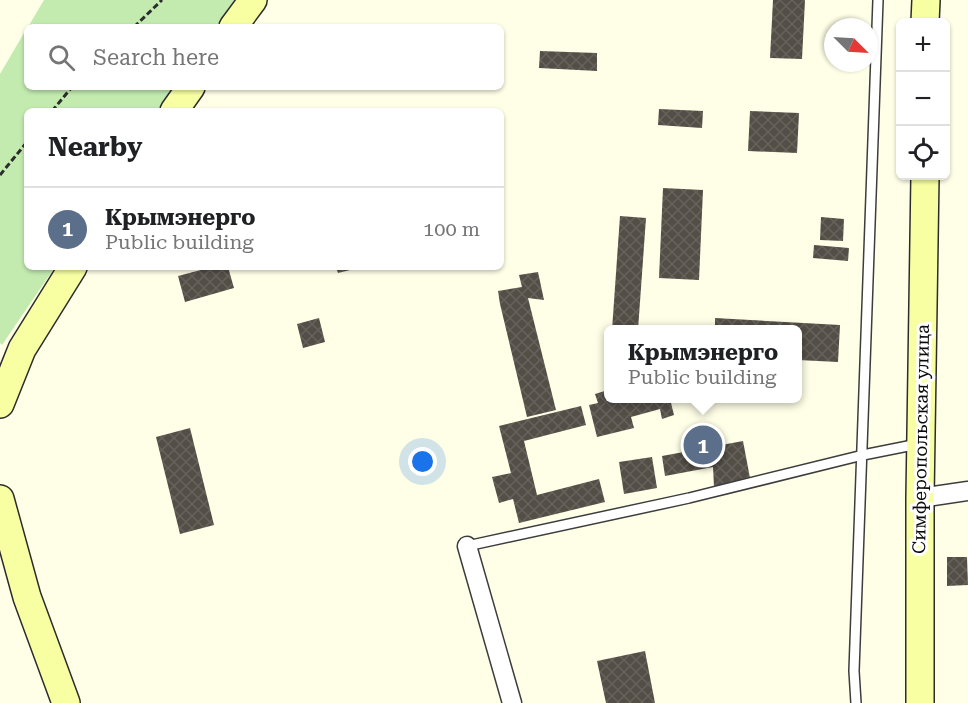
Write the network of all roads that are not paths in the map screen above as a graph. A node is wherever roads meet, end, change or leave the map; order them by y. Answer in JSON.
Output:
{"nodes":[{"id":1,"x":252,"y":0,"type":"edge"},
{"id":2,"x":878,"y":0,"type":"edge"},
{"id":3,"x":926,"y":0,"type":"edge"},
{"id":4,"x":926,"y":18,"type":"edge"},
{"id":5,"x":235,"y":24,"type":"edge"},
{"id":6,"x":189,"y":90,"type":"edge"},
{"id":7,"x":176,"y":108,"type":"edge"},
{"id":8,"x":925,"y":180,"type":"edge"},
{"id":9,"x":71,"y":270,"type":"edge"},
{"id":10,"x":0,"y":404,"type":"edge"},
{"id":11,"x":921,"y":444,"type":"junction"},
{"id":12,"x":863,"y":455,"type":"junction"},
{"id":13,"x":968,"y":491,"type":"edge"},
{"id":14,"x":920,"y":498,"type":"junction"},
{"id":15,"x":0,"y":499,"type":"edge"},
{"id":16,"x":467,"y":546,"type":"joint"},
{"id":17,"x":66,"y":703,"type":"edge"},
{"id":18,"x":512,"y":703,"type":"edge"},
{"id":19,"x":856,"y":703,"type":"edge"},
{"id":20,"x":920,"y":703,"type":"edge"}],
"edges":[{"from":1,"to":5,"type":"main road"},
{"from":2,"to":12,"type":"lane"},
{"from":3,"to":4,"type":"main road"},
{"from":6,"to":7,"type":"main road"},
{"from":8,"to":11,"type":"main road","name":"Симферопольская улица"},
{"from":9,"to":10,"type":"main road"},
{"from":11,"to":12,"type":"lane"},
{"from":11,"to":14,"type":"main road","name":"Симферопольская улица"},
{"from":12,"to":16,"type":"lane"},
{"from":12,"to":19,"type":"lane"},
{"from":13,"to":14,"type":"street"},
{"from":14,"to":20,"type":"main road","name":"Симферопольская улица"},
{"from":15,"to":17,"type":"main road"},
{"from":16,"to":18,"type":"street"}]}
